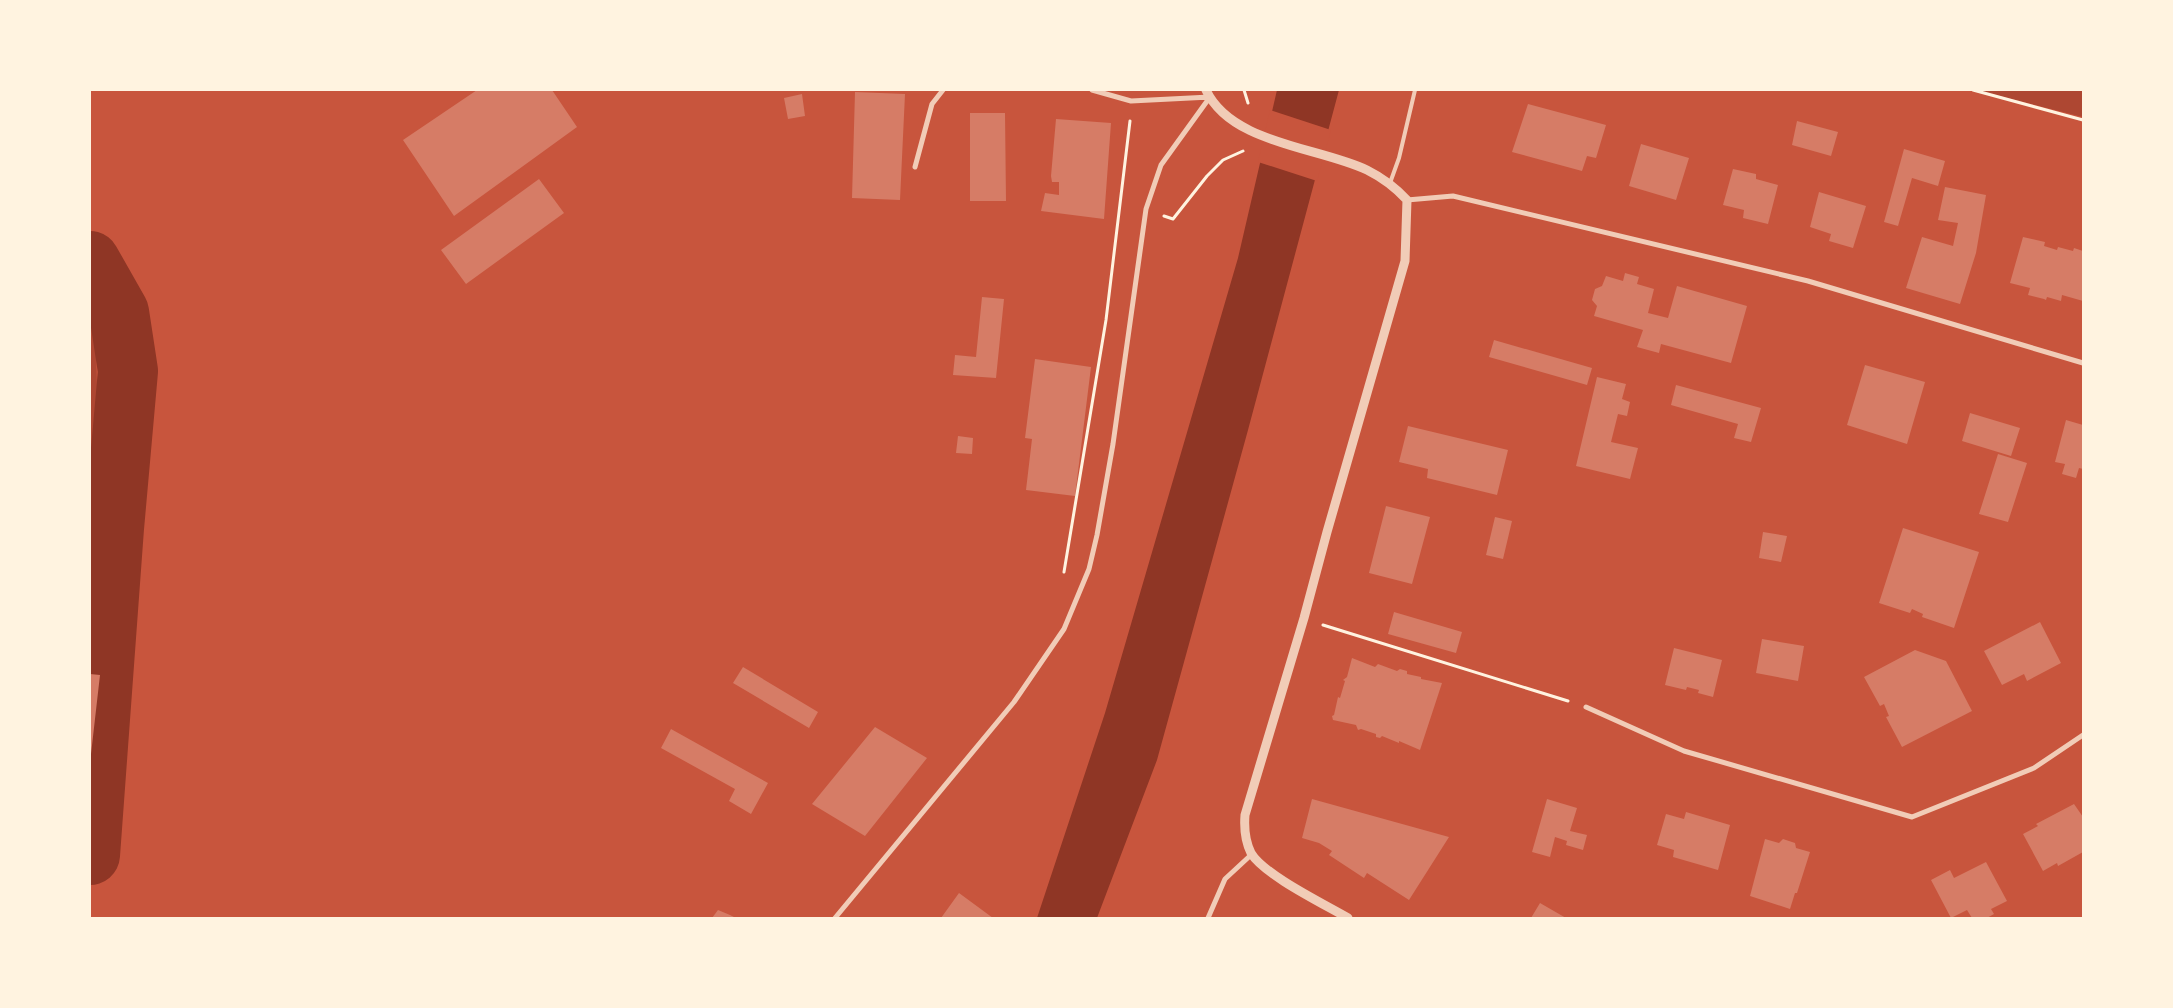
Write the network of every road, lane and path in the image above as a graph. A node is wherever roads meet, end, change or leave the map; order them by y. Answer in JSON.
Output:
{"nodes":[{"id":1,"x":943,"y":90,"type":"edge"},
{"id":2,"x":1092,"y":90,"type":"edge"},
{"id":3,"x":1415,"y":90,"type":"edge"},
{"id":4,"x":1973,"y":90,"type":"edge"},
{"id":5,"x":1208,"y":94,"type":"edge"},
{"id":6,"x":1131,"y":100,"type":"junction"},
{"id":7,"x":2083,"y":120,"type":"edge"},
{"id":8,"x":1244,"y":150,"type":"dead end"},
{"id":9,"x":915,"y":167,"type":"dead end"},
{"id":10,"x":1390,"y":183,"type":"junction"},
{"id":11,"x":1407,"y":200,"type":"junction"},
{"id":12,"x":1120,"y":203,"type":"junction"},
{"id":13,"x":1146,"y":209,"type":"junction"},
{"id":14,"x":2083,"y":363,"type":"edge"},
{"id":15,"x":1063,"y":581,"type":"dead end"},
{"id":16,"x":1304,"y":618,"type":"junction"},
{"id":17,"x":1586,"y":707,"type":"joint"},
{"id":18,"x":2083,"y":735,"type":"edge"},
{"id":19,"x":1252,"y":854,"type":"junction"},
{"id":20,"x":835,"y":918,"type":"edge"},
{"id":21,"x":1208,"y":918,"type":"edge"},
{"id":22,"x":1348,"y":918,"type":"edge"}],
"edges":[{"from":1,"to":9,"type":"street"},
{"from":2,"to":6,"type":"street"},
{"from":3,"to":10,"type":"lane"},
{"from":4,"to":7,"type":"path"},
{"from":5,"to":6,"type":"street"},
{"from":5,"to":10,"type":"street"},
{"from":5,"to":13,"type":"street"},
{"from":6,"to":12,"type":"path"},
{"from":8,"to":13,"type":"path"},
{"from":10,"to":11,"type":"street"},
{"from":11,"to":14,"type":"street"},
{"from":11,"to":16,"type":"street"},
{"from":12,"to":13,"type":"path"},
{"from":12,"to":15,"type":"path"},
{"from":13,"to":20,"type":"street"},
{"from":16,"to":17,"type":"path"},
{"from":16,"to":19,"type":"street"},
{"from":17,"to":18,"type":"street"},
{"from":19,"to":21,"type":"street"},
{"from":19,"to":22,"type":"street"}]}
